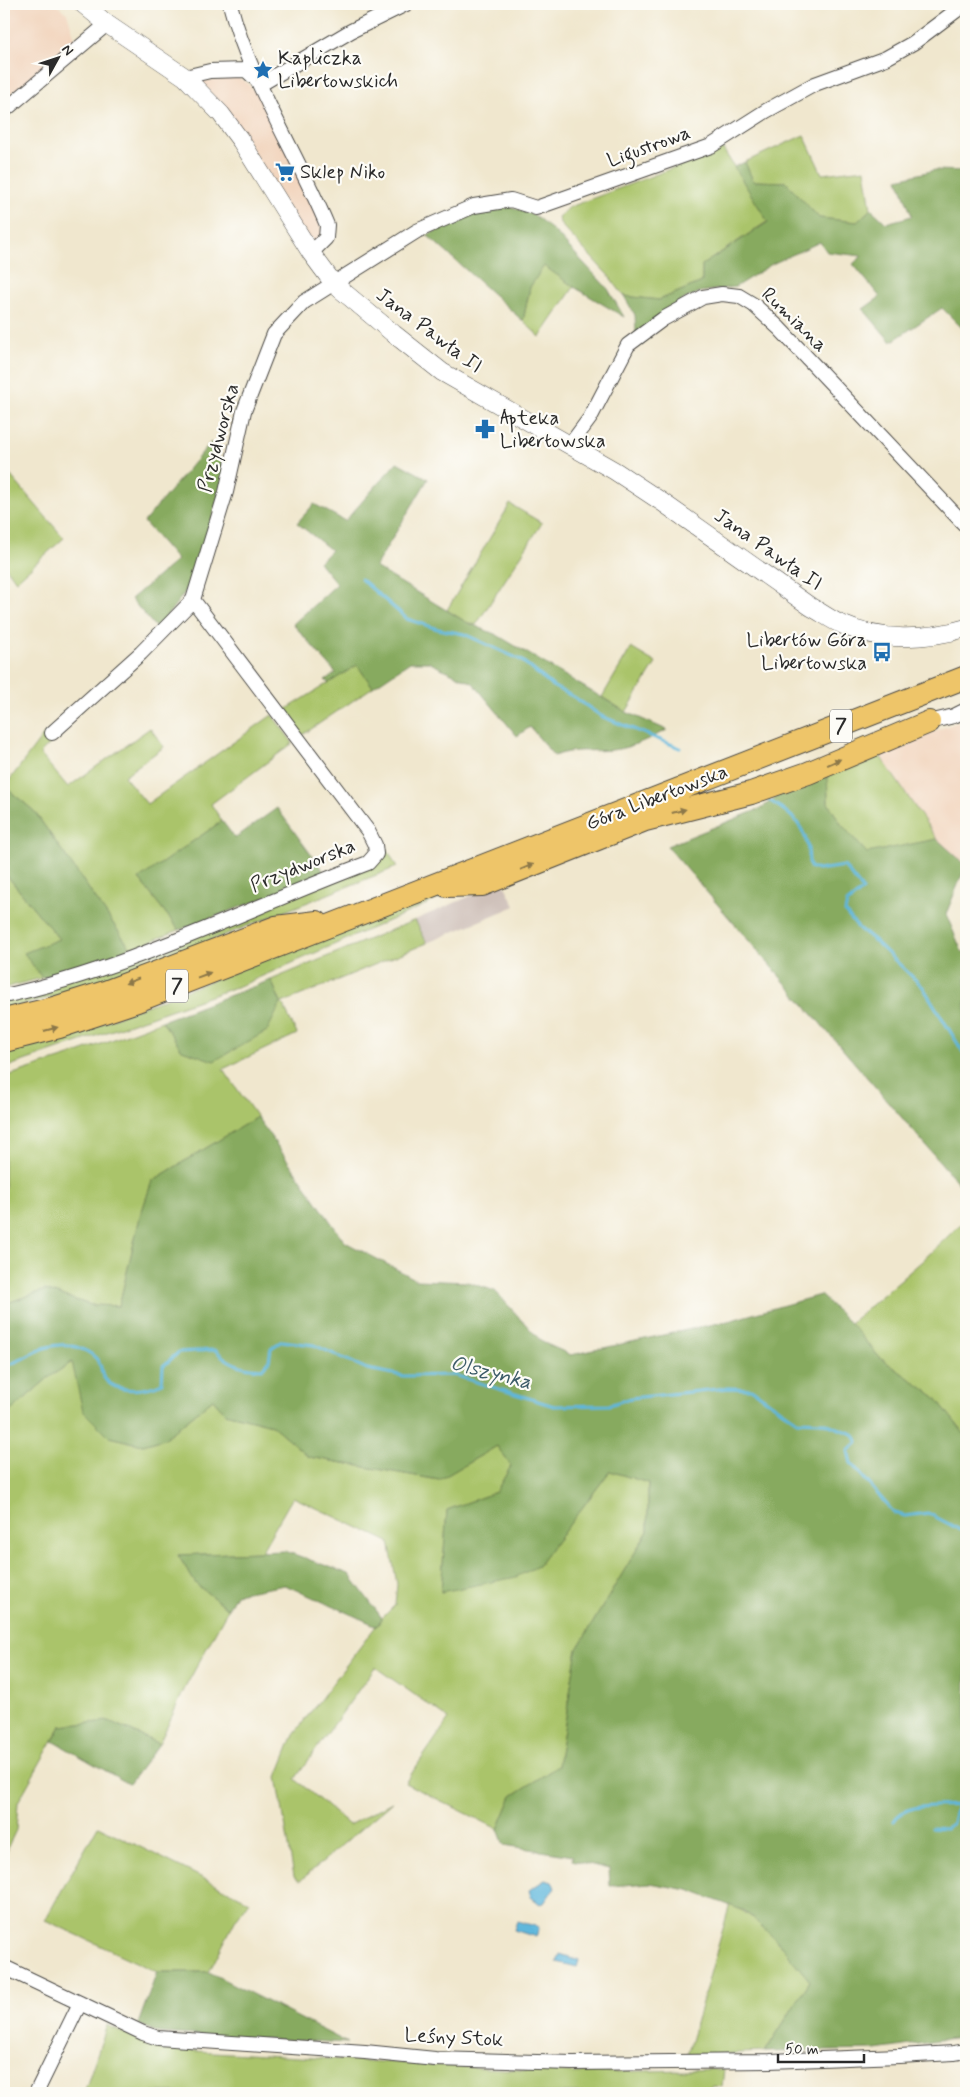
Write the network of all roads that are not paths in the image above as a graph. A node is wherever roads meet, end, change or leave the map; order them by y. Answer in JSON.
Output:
{"nodes":[{"id":1,"x":83,"y":4,"type":"edge"},
{"id":2,"x":230,"y":4,"type":"edge"},
{"id":3,"x":406,"y":4,"type":"edge"},
{"id":4,"x":965,"y":4,"type":"edge"},
{"id":5,"x":107,"y":24,"type":"junction"},
{"id":6,"x":186,"y":77,"type":"junction"},
{"id":7,"x":261,"y":84,"type":"junction"},
{"id":8,"x":4,"y":111,"type":"edge"},
{"id":9,"x":311,"y":253,"type":"junction"},
{"id":10,"x":334,"y":284,"type":"junction"},
{"id":11,"x":570,"y":446,"type":"junction"},
{"id":12,"x":966,"y":526,"type":"edge"},
{"id":13,"x":194,"y":600,"type":"junction"},
{"id":14,"x":966,"y":628,"type":"edge"},
{"id":15,"x":966,"y":677,"type":"edge"},
{"id":16,"x":966,"y":710,"type":"edge"},
{"id":17,"x":929,"y":722,"type":"joint"},
{"id":18,"x":52,"y":733,"type":"dead end"},
{"id":19,"x":431,"y":886,"type":"junction"},
{"id":20,"x":347,"y":919,"type":"junction"},
{"id":21,"x":4,"y":996,"type":"edge"},
{"id":22,"x":4,"y":1020,"type":"edge"},
{"id":23,"x":4,"y":1040,"type":"edge"},
{"id":24,"x":4,"y":1966,"type":"edge"},
{"id":25,"x":80,"y":2003,"type":"junction"},
{"id":26,"x":966,"y":2050,"type":"edge"},
{"id":27,"x":36,"y":2093,"type":"edge"}],
"edges":[{"from":1,"to":5,"type":"street","name":"Jana Pawła II"},
{"from":2,"to":7,"type":"street"},
{"from":3,"to":7,"type":"street"},
{"from":4,"to":10,"type":"street","name":"Ligustrowa"},
{"from":5,"to":6,"type":"street","name":"Jana Pawła II"},
{"from":5,"to":8,"type":"street"},
{"from":6,"to":7,"type":"street"},
{"from":6,"to":9,"type":"street","name":"Jana Pawła II"},
{"from":7,"to":9,"type":"street"},
{"from":9,"to":10,"type":"street","name":"Jana Pawła II"},
{"from":10,"to":11,"type":"street","name":"Jana Pawła II"},
{"from":10,"to":13,"type":"street","name":"Przydworska"},
{"from":11,"to":12,"type":"street","name":"Rumiana"},
{"from":11,"to":14,"type":"street","name":"Jana Pawła II"},
{"from":13,"to":18,"type":"street","name":"Przydworska"},
{"from":13,"to":21,"type":"street","name":"Przydworska"},
{"from":15,"to":19,"type":"highway","name":"Góra Libertowska","number":"7"},
{"from":16,"to":17,"type":"street"},
{"from":19,"to":17,"type":"highway","number":"7","one_way":true},
{"from":19,"to":20,"type":"highway","name":"Góra Libertowska","number":"7"},
{"from":20,"to":22,"type":"highway","name":"Góra Libertowska","number":"7","one_way":true},
{"from":23,"to":20,"type":"highway","name":"Góra Libertowska","number":"7","one_way":true},
{"from":24,"to":25,"type":"street","name":"Leśny Stok"},
{"from":25,"to":26,"type":"street","name":"Leśny Stok"},
{"from":25,"to":27,"type":"street"}]}
